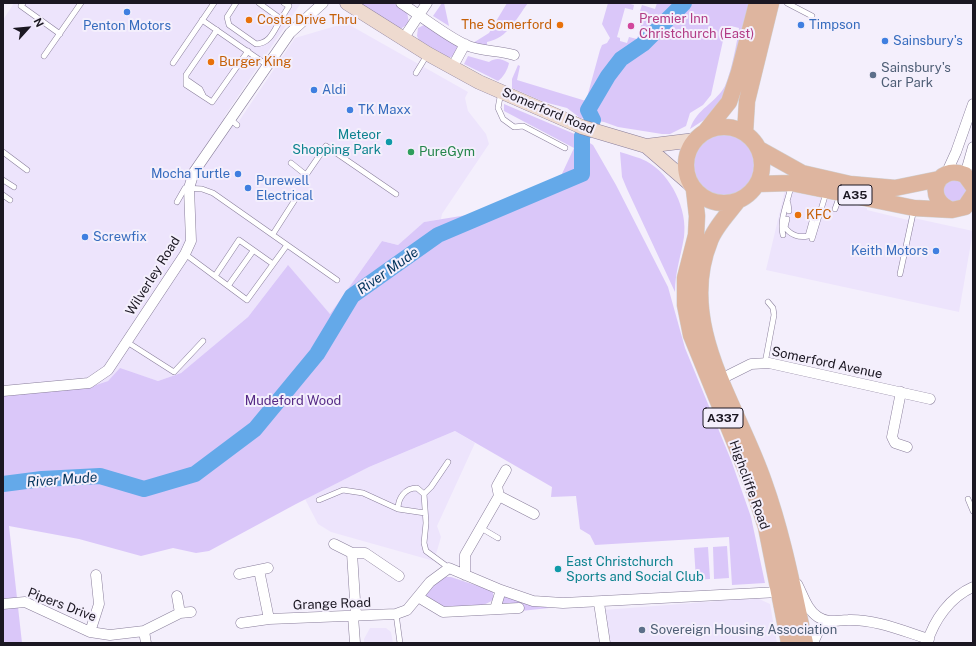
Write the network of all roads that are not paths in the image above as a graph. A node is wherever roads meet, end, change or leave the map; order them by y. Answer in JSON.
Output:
{"nodes":[{"id":1,"x":23,"y":3,"type":"edge"},
{"id":2,"x":80,"y":3,"type":"edge"},
{"id":3,"x":214,"y":3,"type":"edge"},
{"id":4,"x":236,"y":3,"type":"edge"},
{"id":5,"x":259,"y":3,"type":"edge"},
{"id":6,"x":284,"y":3,"type":"edge"},
{"id":7,"x":323,"y":3,"type":"edge"},
{"id":8,"x":347,"y":3,"type":"edge"},
{"id":9,"x":401,"y":3,"type":"edge"},
{"id":10,"x":427,"y":3,"type":"edge"},
{"id":11,"x":757,"y":3,"type":"edge"},
{"id":12,"x":771,"y":3,"type":"edge"},
{"id":13,"x":787,"y":3,"type":"edge"},
{"id":14,"x":419,"y":15,"type":"junction"},
{"id":15,"x":812,"y":16,"type":"dead end"},
{"id":16,"x":282,"y":18,"type":"junction"},
{"id":17,"x":202,"y":20,"type":"junction"},
{"id":18,"x":217,"y":30,"type":"junction"},
{"id":19,"x":60,"y":34,"type":"junction"},
{"id":20,"x":403,"y":39,"type":"junction"},
{"id":21,"x":465,"y":44,"type":"junction"},
{"id":22,"x":248,"y":51,"type":"junction"},
{"id":23,"x":428,"y":54,"type":"junction"},
{"id":24,"x":514,"y":55,"type":"dead end"},
{"id":25,"x":44,"y":56,"type":"dead end"},
{"id":26,"x":173,"y":63,"type":"dead end"},
{"id":27,"x":267,"y":65,"type":"junction"},
{"id":28,"x":452,"y":68,"type":"junction"},
{"id":29,"x":416,"y":73,"type":"dead end"},
{"id":30,"x":501,"y":91,"type":"junction"},
{"id":31,"x":973,"y":104,"type":"edge"},
{"id":32,"x":745,"y":133,"type":"junction"},
{"id":33,"x":700,"y":136,"type":"junction"},
{"id":34,"x":646,"y":146,"type":"junction"},
{"id":35,"x":973,"y":147,"type":"edge"},
{"id":36,"x":565,"y":148,"type":"dead end"},
{"id":37,"x":759,"y":149,"type":"junction"},
{"id":38,"x":3,"y":152,"type":"edge"},
{"id":39,"x":291,"y":164,"type":"dead end"},
{"id":40,"x":28,"y":170,"type":"dead end"},
{"id":41,"x":942,"y":177,"type":"junction"},
{"id":42,"x":3,"y":180,"type":"edge"},
{"id":43,"x":791,"y":183,"type":"junction"},
{"id":44,"x":758,"y":184,"type":"junction"},
{"id":45,"x":14,"y":187,"type":"dead end"},
{"id":46,"x":692,"y":187,"type":"junction"},
{"id":47,"x":189,"y":188,"type":"junction"},
{"id":48,"x":834,"y":191,"type":"junction"},
{"id":49,"x":968,"y":193,"type":"edge"},
{"id":50,"x":396,"y":194,"type":"dead end"},
{"id":51,"x":3,"y":195,"type":"edge"},
{"id":52,"x":298,"y":195,"type":"dead end"},
{"id":53,"x":10,"y":200,"type":"dead end"},
{"id":54,"x":176,"y":202,"type":"dead end"},
{"id":55,"x":737,"y":202,"type":"junction"},
{"id":56,"x":788,"y":203,"type":"junction"},
{"id":57,"x":914,"y":208,"type":"junction"},
{"id":58,"x":835,"y":209,"type":"dead end"},
{"id":59,"x":789,"y":211,"type":"dead end"},
{"id":60,"x":820,"y":214,"type":"junction"},
{"id":61,"x":787,"y":219,"type":"dead end"},
{"id":62,"x":273,"y":234,"type":"junction"},
{"id":63,"x":783,"y":236,"type":"dead end"},
{"id":64,"x":812,"y":239,"type":"dead end"},
{"id":65,"x":287,"y":245,"type":"junction"},
{"id":66,"x":253,"y":250,"type":"junction"},
{"id":67,"x":184,"y":254,"type":"junction"},
{"id":68,"x":273,"y":264,"type":"junction"},
{"id":69,"x":900,"y":274,"type":"dead end"},
{"id":70,"x":215,"y":276,"type":"junction"},
{"id":71,"x":337,"y":280,"type":"dead end"},
{"id":72,"x":228,"y":286,"type":"junction"},
{"id":73,"x":768,"y":302,"type":"dead end"},
{"id":74,"x":203,"y":341,"type":"dead end"},
{"id":75,"x":127,"y":342,"type":"junction"},
{"id":76,"x":765,"y":363,"type":"junction"},
{"id":77,"x":721,"y":379,"type":"junction"},
{"id":78,"x":3,"y":391,"type":"edge"},
{"id":79,"x":901,"y":392,"type":"junction"},
{"id":80,"x":930,"y":399,"type":"dead end"},
{"id":81,"x":907,"y":447,"type":"dead end"},
{"id":82,"x":448,"y":462,"type":"dead end"},
{"id":83,"x":506,"y":470,"type":"dead end"},
{"id":84,"x":424,"y":494,"type":"junction"},
{"id":85,"x":499,"y":496,"type":"junction"},
{"id":86,"x":968,"y":499,"type":"dead end"},
{"id":87,"x":319,"y":500,"type":"dead end"},
{"id":88,"x":398,"y":509,"type":"junction"},
{"id":89,"x":973,"y":511,"type":"edge"},
{"id":90,"x":425,"y":513,"type":"junction"},
{"id":91,"x":534,"y":514,"type":"dead end"},
{"id":92,"x":481,"y":528,"type":"junction"},
{"id":93,"x":498,"y":538,"type":"dead end"},
{"id":94,"x":334,"y":544,"type":"dead end"},
{"id":95,"x":352,"y":553,"type":"junction"},
{"id":96,"x":449,"y":568,"type":"junction"},
{"id":97,"x":790,"y":568,"type":"junction"},
{"id":98,"x":239,"y":574,"type":"dead end"},
{"id":99,"x":96,"y":575,"type":"dead end"},
{"id":100,"x":465,"y":575,"type":"junction"},
{"id":101,"x":399,"y":576,"type":"dead end"},
{"id":102,"x":973,"y":587,"type":"edge"},
{"id":103,"x":501,"y":590,"type":"junction"},
{"id":104,"x":779,"y":592,"type":"junction"},
{"id":105,"x":177,"y":596,"type":"dead end"},
{"id":106,"x":418,"y":597,"type":"junction"},
{"id":107,"x":599,"y":603,"type":"junction"},
{"id":108,"x":3,"y":604,"type":"edge"},
{"id":109,"x":519,"y":608,"type":"dead end"},
{"id":110,"x":495,"y":609,"type":"junction"},
{"id":111,"x":191,"y":612,"type":"dead end"},
{"id":112,"x":180,"y":614,"type":"junction"},
{"id":113,"x":396,"y":614,"type":"junction"},
{"id":114,"x":355,"y":616,"type":"junction"},
{"id":115,"x":269,"y":619,"type":"junction"},
{"id":116,"x":830,"y":622,"type":"junction"},
{"id":117,"x":241,"y":623,"type":"dead end"},
{"id":118,"x":144,"y":631,"type":"junction"},
{"id":119,"x":90,"y":632,"type":"junction"},
{"id":120,"x":928,"y":641,"type":"edge"},
{"id":121,"x":146,"y":643,"type":"edge"},
{"id":122,"x":355,"y":643,"type":"edge"},
{"id":123,"x":400,"y":643,"type":"edge"},
{"id":124,"x":605,"y":643,"type":"edge"},
{"id":125,"x":789,"y":643,"type":"edge"},
{"id":126,"x":806,"y":643,"type":"edge"},
{"id":127,"x":813,"y":643,"type":"edge"}],
"edges":[{"from":1,"to":19,"type":"lane"},
{"from":2,"to":19,"type":"lane"},
{"from":3,"to":17,"type":"lane"},
{"from":4,"to":16,"type":"lane"},
{"from":5,"to":16,"type":"lane"},
{"from":6,"to":16,"type":"lane"},
{"from":7,"to":27,"type":"street","name":"Wilverley Road"},
{"from":8,"to":20,"type":"main road","name":"Somerford Road"},
{"from":9,"to":14,"type":"street"},
{"from":10,"to":14,"type":"street"},
{"from":11,"to":33,"type":"main road"},
{"from":12,"to":32,"type":"main road"},
{"from":13,"to":15,"type":"lane"},
{"from":14,"to":20,"type":"street"},
{"from":14,"to":21,"type":"street"},
{"from":17,"to":18,"type":"lane"},
{"from":17,"to":26,"type":"lane"},
{"from":18,"to":22,"type":"lane"},
{"from":18,"to":22,"type":"lane"},
{"from":19,"to":25,"type":"lane"},
{"from":20,"to":23,"type":"main road","name":"Somerford Road"},
{"from":21,"to":24,"type":"street"},
{"from":21,"to":28,"type":"street"},
{"from":22,"to":27,"type":"lane"},
{"from":23,"to":28,"type":"main road","name":"Somerford Road"},
{"from":23,"to":29,"type":"lane"},
{"from":27,"to":47,"type":"street","name":"Wilverley Road"},
{"from":28,"to":30,"type":"main road","name":"Somerford Road"},
{"from":30,"to":34,"type":"main road","name":"Somerford Road"},
{"from":30,"to":36,"type":"lane"},
{"from":31,"to":41,"type":"street"},
{"from":32,"to":33,"type":"main road"},
{"from":32,"to":37,"type":"main road"},
{"from":33,"to":34,"type":"main road","name":"Somerford Road"},
{"from":33,"to":46,"type":"main road"},
{"from":34,"to":46,"type":"main road","name":"Somerford Road"},
{"from":35,"to":49,"type":"street"},
{"from":37,"to":41,"type":"main road","number":"A35"},
{"from":37,"to":44,"type":"main road"},
{"from":38,"to":40,"type":"lane"},
{"from":39,"to":50,"type":"lane"},
{"from":41,"to":49,"type":"main road","number":"A35"},
{"from":41,"to":49,"type":"main road"},
{"from":42,"to":45,"type":"lane"},
{"from":43,"to":44,"type":"main road","number":"A35"},
{"from":43,"to":48,"type":"main road","number":"A35"},
{"from":43,"to":56,"type":"lane"},
{"from":44,"to":55,"type":"main road"},
{"from":46,"to":55,"type":"main road"},
{"from":46,"to":104,"type":"main road","name":"Highcliffe Road","number":"A337"},
{"from":47,"to":54,"type":"lane"},
{"from":47,"to":62,"type":"lane"},
{"from":47,"to":67,"type":"street","name":"Wilverley Road"},
{"from":48,"to":57,"type":"main road","number":"A35"},
{"from":48,"to":58,"type":"lane"},
{"from":48,"to":60,"type":"lane"},
{"from":49,"to":57,"type":"main road","number":"A35"},
{"from":51,"to":53,"type":"lane"},
{"from":52,"to":62,"type":"lane"},
{"from":55,"to":77,"type":"main road","name":"Highcliffe Road","number":"A337"},
{"from":56,"to":59,"type":"lane"},
{"from":56,"to":63,"type":"lane"},
{"from":57,"to":69,"type":"lane"},
{"from":60,"to":61,"type":"lane"},
{"from":60,"to":64,"type":"lane"},
{"from":62,"to":65,"type":"lane"},
{"from":65,"to":68,"type":"lane"},
{"from":65,"to":71,"type":"lane"},
{"from":66,"to":68,"type":"lane"},
{"from":66,"to":70,"type":"lane"},
{"from":66,"to":72,"type":"lane"},
{"from":67,"to":70,"type":"lane"},
{"from":67,"to":75,"type":"street","name":"Wilverley Road"},
{"from":68,"to":72,"type":"lane"},
{"from":70,"to":72,"type":"lane"},
{"from":73,"to":76,"type":"lane"},
{"from":74,"to":75,"type":"lane"},
{"from":75,"to":78,"type":"street","name":"Wilverley Road"},
{"from":76,"to":77,"type":"street","name":"Somerford Avenue"},
{"from":76,"to":79,"type":"street","name":"Somerford Avenue"},
{"from":77,"to":97,"type":"main road","name":"Highcliffe Road","number":"A337"},
{"from":79,"to":80,"type":"street","name":"Somerford Avenue"},
{"from":79,"to":81,"type":"street"},
{"from":82,"to":84,"type":"lane"},
{"from":83,"to":85,"type":"street"},
{"from":84,"to":88,"type":"lane"},
{"from":84,"to":90,"type":"lane"},
{"from":85,"to":91,"type":"street"},
{"from":85,"to":92,"type":"street"},
{"from":86,"to":89,"type":"lane"},
{"from":87,"to":88,"type":"lane"},
{"from":88,"to":90,"type":"lane"},
{"from":90,"to":96,"type":"lane"},
{"from":92,"to":93,"type":"lane"},
{"from":92,"to":100,"type":"street"},
{"from":94,"to":95,"type":"street"},
{"from":95,"to":101,"type":"street"},
{"from":95,"to":114,"type":"street"},
{"from":96,"to":100,"type":"street"},
{"from":96,"to":106,"type":"street","name":"Grange Road"},
{"from":97,"to":116,"type":"street"},
{"from":97,"to":126,"type":"main road","name":"Highcliffe Road","number":"A337"},
{"from":98,"to":115,"type":"street"},
{"from":99,"to":119,"type":"street"},
{"from":100,"to":103,"type":"street"},
{"from":102,"to":120,"type":"street"},
{"from":103,"to":107,"type":"street"},
{"from":103,"to":110,"type":"street"},
{"from":104,"to":107,"type":"street"},
{"from":104,"to":125,"type":"main road","name":"Highcliffe Road","number":"A337"},
{"from":105,"to":112,"type":"street"},
{"from":106,"to":110,"type":"street"},
{"from":106,"to":113,"type":"street","name":"Grange Road"},
{"from":107,"to":124,"type":"street"},
{"from":108,"to":119,"type":"street","name":"Pipers Drive"},
{"from":109,"to":110,"type":"street"},
{"from":111,"to":112,"type":"street","name":"Pipers Drive"},
{"from":112,"to":118,"type":"street","name":"Pipers Drive"},
{"from":113,"to":114,"type":"street","name":"Grange Road"},
{"from":113,"to":123,"type":"lane"},
{"from":114,"to":115,"type":"street","name":"Grange Road"},
{"from":114,"to":122,"type":"street"},
{"from":115,"to":117,"type":"street","name":"Grange Road"},
{"from":116,"to":120,"type":"street"},
{"from":116,"to":127,"type":"street"},
{"from":118,"to":119,"type":"street","name":"Pipers Drive"},
{"from":118,"to":121,"type":"street"}]}
